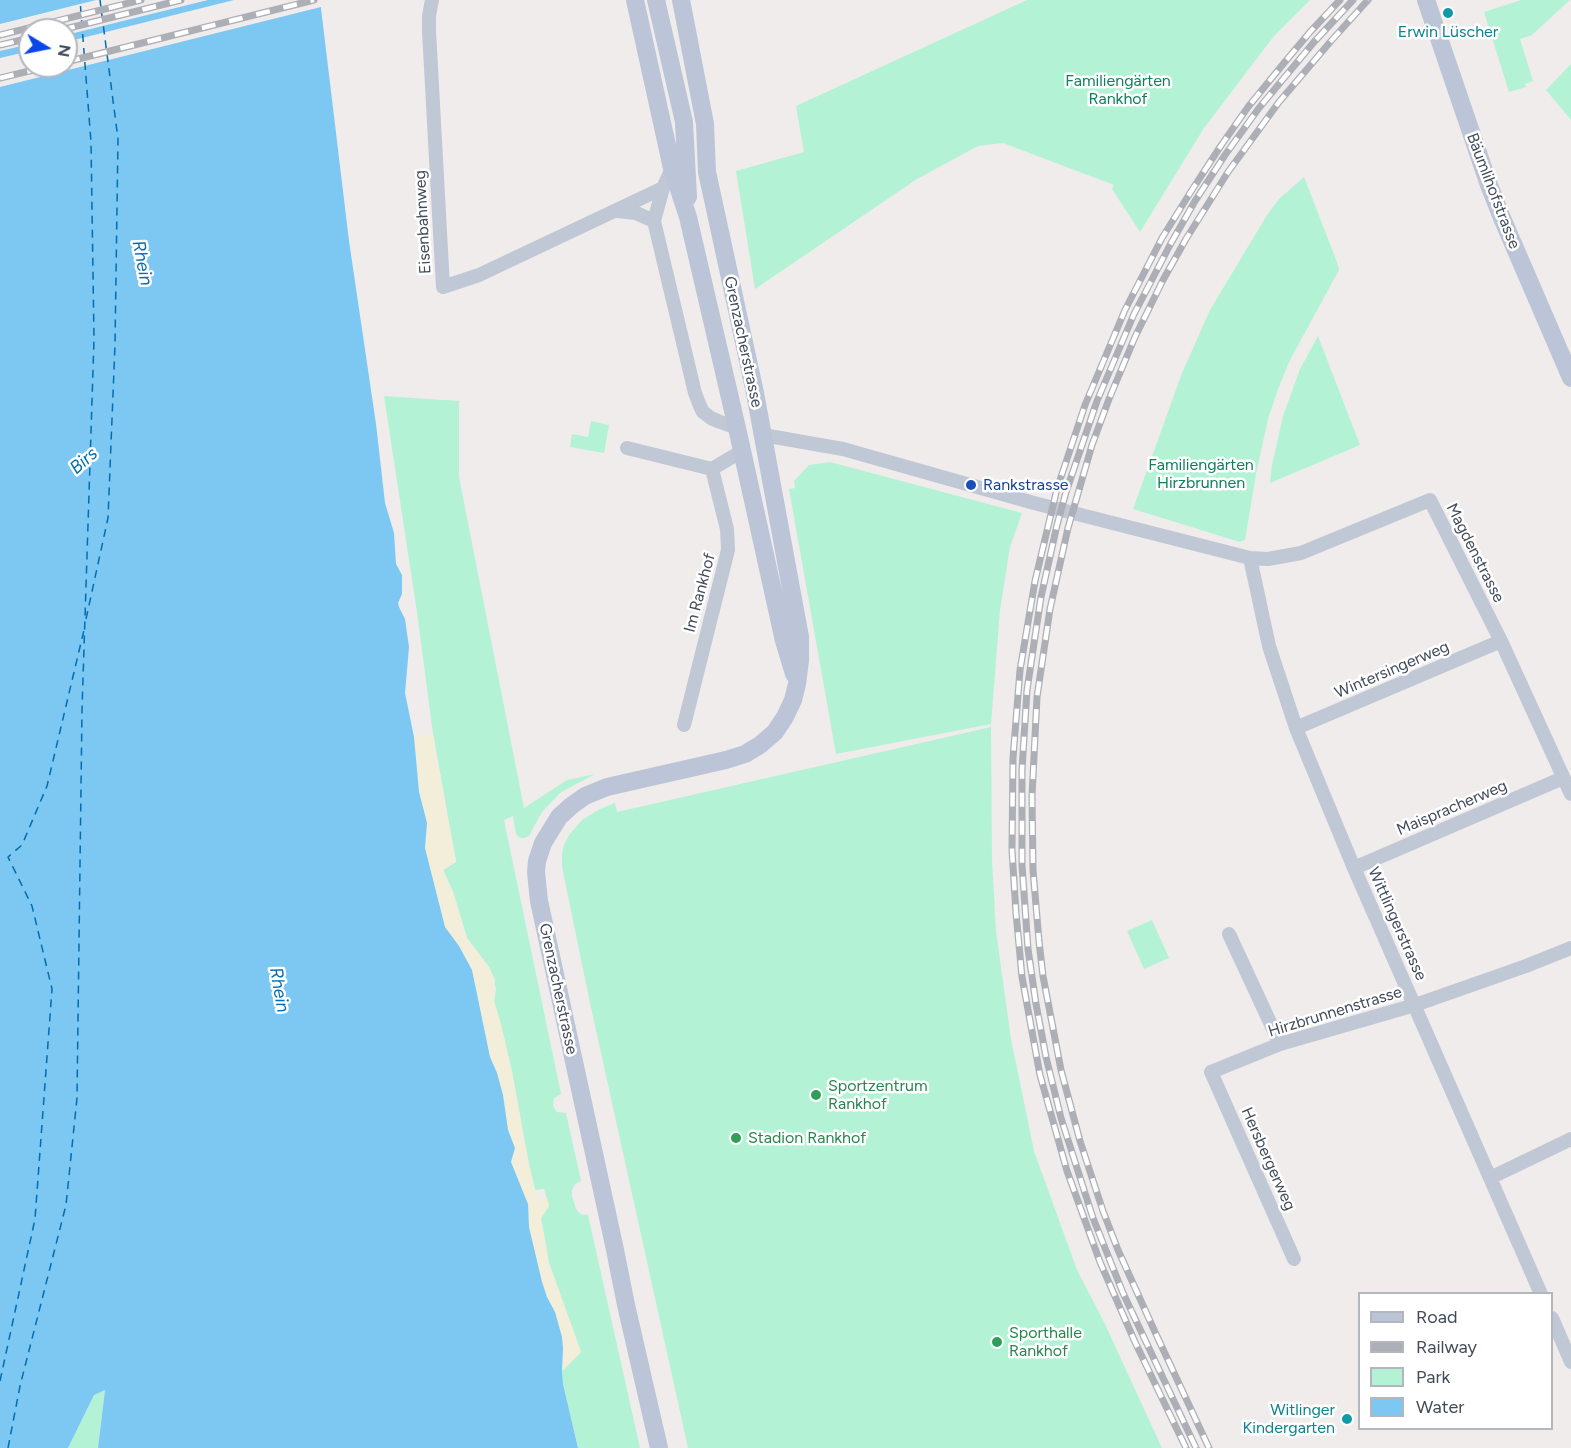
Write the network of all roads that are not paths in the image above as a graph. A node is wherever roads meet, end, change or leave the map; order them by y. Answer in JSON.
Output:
{"nodes":[{"id":1,"x":432,"y":0,"type":"edge"},
{"id":2,"x":635,"y":0,"type":"edge"},
{"id":3,"x":656,"y":0,"type":"edge"},
{"id":4,"x":681,"y":0,"type":"edge"},
{"id":5,"x":1426,"y":0,"type":"edge"},
{"id":6,"x":684,"y":122,"type":"junction"},
{"id":7,"x":672,"y":168,"type":"junction"},
{"id":8,"x":706,"y":172,"type":"junction"},
{"id":9,"x":663,"y":188,"type":"junction"},
{"id":10,"x":615,"y":211,"type":"junction"},
{"id":11,"x":688,"y":217,"type":"junction"},
{"id":12,"x":654,"y":221,"type":"junction"},
{"id":13,"x":1571,"y":378,"type":"edge"},
{"id":14,"x":737,"y":428,"type":"junction"},
{"id":15,"x":763,"y":435,"type":"junction"},
{"id":16,"x":627,"y":448,"type":"dead end"},
{"id":17,"x":742,"y":451,"type":"junction"},
{"id":18,"x":712,"y":469,"type":"junction"},
{"id":19,"x":1250,"y":558,"type":"junction"},
{"id":20,"x":1501,"y":641,"type":"junction"},
{"id":21,"x":797,"y":684,"type":"junction"},
{"id":22,"x":684,"y":725,"type":"dead end"},
{"id":23,"x":1296,"y":728,"type":"junction"},
{"id":24,"x":1563,"y":778,"type":"junction"},
{"id":25,"x":1571,"y":794,"type":"edge"},
{"id":26,"x":1354,"y":868,"type":"junction"},
{"id":27,"x":1229,"y":934,"type":"dead end"},
{"id":28,"x":1571,"y":948,"type":"edge"},
{"id":29,"x":1415,"y":1005,"type":"junction"},
{"id":30,"x":1280,"y":1044,"type":"junction"},
{"id":31,"x":1211,"y":1072,"type":"joint"},
{"id":32,"x":1571,"y":1139,"type":"edge"},
{"id":33,"x":1490,"y":1178,"type":"junction"},
{"id":34,"x":1294,"y":1259,"type":"dead end"},
{"id":35,"x":1541,"y":1292,"type":"edge"},
{"id":36,"x":1553,"y":1321,"type":"edge"},
{"id":37,"x":1568,"y":1344,"type":"edge"},
{"id":38,"x":1571,"y":1362,"type":"edge"},
{"id":39,"x":659,"y":1448,"type":"edge"}],
"edges":[{"from":1,"to":10,"type":"street","name":"Eisenbahnweg"},
{"from":2,"to":7,"type":"main road","name":"Grenzacherstrasse"},
{"from":3,"to":6,"type":"main road"},
{"from":4,"to":8,"type":"main road","name":"Grenzacherstrasse"},
{"from":5,"to":13,"type":"main road","name":"Bäumlihofstrasse"},
{"from":6,"to":8,"type":"main road"},
{"from":6,"to":11,"type":"main road"},
{"from":7,"to":9,"type":"street"},
{"from":7,"to":11,"type":"main road","name":"Grenzacherstrasse"},
{"from":8,"to":15,"type":"main road","name":"Grenzacherstrasse"},
{"from":9,"to":10,"type":"street","name":"Eisenbahnweg"},
{"from":9,"to":12,"type":"street","name":"Grenzacherstrasse"},
{"from":10,"to":12,"type":"street"},
{"from":11,"to":14,"type":"main road","name":"Grenzacherstrasse"},
{"from":12,"to":14,"type":"street","name":"Grenzacherstrasse"},
{"from":14,"to":15,"type":"main road"},
{"from":14,"to":17,"type":"main road","name":"Grenzacherstrasse"},
{"from":15,"to":17,"type":"main road"},
{"from":15,"to":19,"type":"street"},
{"from":15,"to":21,"type":"main road","name":"Grenzacherstrasse"},
{"from":16,"to":18,"type":"street"},
{"from":17,"to":18,"type":"street"},
{"from":17,"to":21,"type":"main road","name":"Grenzacherstrasse"},
{"from":18,"to":22,"type":"street","name":"Im Rankhof"},
{"from":19,"to":20,"type":"street","name":"Magdenstrasse"},
{"from":19,"to":23,"type":"street","name":"Wittlingerstrasse"},
{"from":20,"to":23,"type":"street","name":"Wintersingerweg"},
{"from":20,"to":24,"type":"street","name":"Magdenstrasse"},
{"from":21,"to":39,"type":"main road","name":"Grenzacherstrasse"},
{"from":23,"to":26,"type":"street","name":"Wittlingerstrasse"},
{"from":24,"to":25,"type":"street","name":"Magdenstrasse"},
{"from":24,"to":26,"type":"street","name":"Maispracherweg"},
{"from":26,"to":29,"type":"street","name":"Wittlingerstrasse"},
{"from":27,"to":30,"type":"street"},
{"from":28,"to":29,"type":"street","name":"Hirzbrunnenstrasse"},
{"from":29,"to":30,"type":"street","name":"Hirzbrunnenstrasse"},
{"from":29,"to":33,"type":"street","name":"Wittlingerstrasse"},
{"from":30,"to":31,"type":"street","name":"Hirzbrunnenstrasse"},
{"from":31,"to":34,"type":"street","name":"Hersbergerweg"},
{"from":32,"to":33,"type":"street"},
{"from":33,"to":35,"type":"street","name":"Wittlingerstrasse"},
{"from":36,"to":37,"type":"street"},
{"from":37,"to":38,"type":"street"}]}
